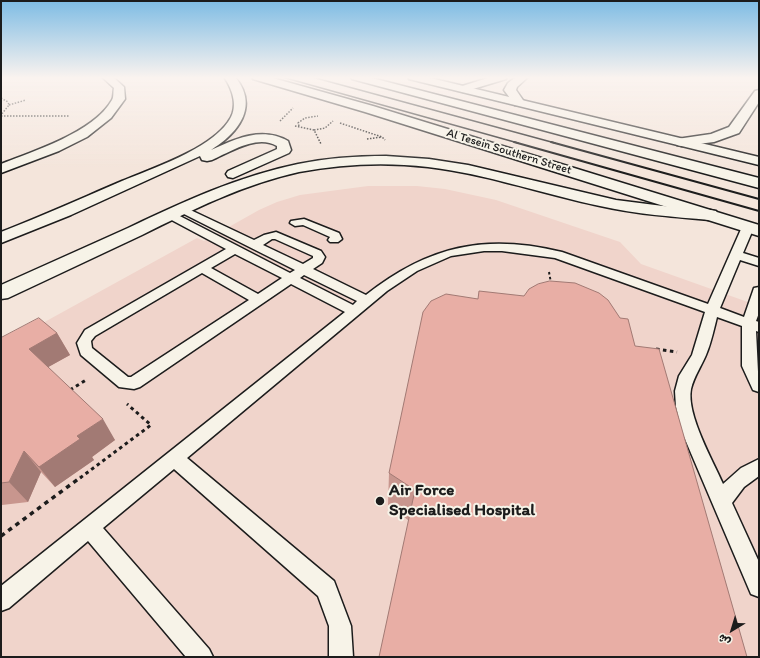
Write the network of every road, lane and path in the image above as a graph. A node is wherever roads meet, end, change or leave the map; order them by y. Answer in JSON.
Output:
{"nodes":[{"id":1,"x":113,"y":108,"type":"edge"},
{"id":2,"x":239,"y":108,"type":"edge"},
{"id":3,"x":362,"y":108,"type":"edge"},
{"id":4,"x":473,"y":108,"type":"edge"},
{"id":5,"x":539,"y":108,"type":"edge"},
{"id":6,"x":749,"y":108,"type":"edge"},
{"id":7,"x":299,"y":110,"type":"dead end"},
{"id":8,"x":312,"y":114,"type":"dead end"},
{"id":9,"x":1,"y":115,"type":"edge"},
{"id":10,"x":107,"y":116,"type":"junction"},
{"id":11,"x":279,"y":122,"type":"dead end"},
{"id":12,"x":293,"y":126,"type":"dead end"},
{"id":13,"x":299,"y":126,"type":"junction"},
{"id":14,"x":314,"y":130,"type":"junction"},
{"id":15,"x":382,"y":137,"type":"junction"},
{"id":16,"x":367,"y":139,"type":"dead end"},
{"id":17,"x":682,"y":142,"type":"junction"},
{"id":18,"x":321,"y":145,"type":"dead end"},
{"id":19,"x":398,"y":161,"type":"junction"},
{"id":20,"x":759,"y":161,"type":"edge"},
{"id":21,"x":1,"y":169,"type":"edge"},
{"id":22,"x":145,"y":177,"type":"junction"},
{"id":23,"x":759,"y":183,"type":"edge"},
{"id":24,"x":201,"y":201,"type":"junction"},
{"id":25,"x":176,"y":212,"type":"junction"},
{"id":26,"x":710,"y":215,"type":"junction"},
{"id":27,"x":295,"y":223,"type":"dead end"},
{"id":28,"x":754,"y":229,"type":"edge"},
{"id":29,"x":1,"y":238,"type":"edge"},
{"id":30,"x":334,"y":240,"type":"dead end"},
{"id":31,"x":254,"y":245,"type":"junction"},
{"id":32,"x":236,"y":248,"type":"junction"},
{"id":33,"x":546,"y":252,"type":"junction"},
{"id":34,"x":737,"y":255,"type":"junction"},
{"id":35,"x":759,"y":262,"type":"edge"},
{"id":36,"x":202,"y":268,"type":"junction"},
{"id":37,"x":303,"y":269,"type":"junction"},
{"id":38,"x":291,"y":277,"type":"junction"},
{"id":39,"x":551,"y":287,"type":"edge"},
{"id":40,"x":759,"y":291,"type":"edge"},
{"id":41,"x":1,"y":293,"type":"edge"},
{"id":42,"x":258,"y":299,"type":"junction"},
{"id":43,"x":367,"y":301,"type":"junction"},
{"id":44,"x":354,"y":311,"type":"junction"},
{"id":45,"x":712,"y":311,"type":"junction"},
{"id":46,"x":754,"y":325,"type":"edge"},
{"id":47,"x":649,"y":348,"type":"edge"},
{"id":48,"x":698,"y":355,"type":"junction"},
{"id":49,"x":88,"y":379,"type":"dead end"},
{"id":50,"x":759,"y":386,"type":"edge"},
{"id":51,"x":66,"y":393,"type":"edge"},
{"id":52,"x":122,"y":400,"type":"dead end"},
{"id":53,"x":174,"y":458,"type":"junction"},
{"id":54,"x":759,"y":467,"type":"edge"},
{"id":55,"x":721,"y":502,"type":"junction"},
{"id":56,"x":90,"y":528,"type":"junction"},
{"id":57,"x":1,"y":536,"type":"edge"},
{"id":58,"x":759,"y":586,"type":"edge"},
{"id":59,"x":1,"y":600,"type":"edge"},
{"id":60,"x":202,"y":657,"type":"edge"},
{"id":61,"x":341,"y":657,"type":"edge"}],
"edges":[{"from":1,"to":10,"type":"main road"},
{"from":2,"to":22,"type":"main road"},
{"from":3,"to":26,"type":"main road","name":"Al Tesein Southern Street"},
{"from":4,"to":23,"type":"main road"},
{"from":5,"to":17,"type":"main road"},
{"from":6,"to":17,"type":"main road"},
{"from":7,"to":11,"type":"path"},
{"from":8,"to":13,"type":"path"},
{"from":9,"to":10,"type":"path"},
{"from":10,"to":21,"type":"main road"},
{"from":12,"to":13,"type":"path"},
{"from":13,"to":14,"type":"path"},
{"from":14,"to":15,"type":"path"},
{"from":14,"to":18,"type":"path"},
{"from":15,"to":16,"type":"path"},
{"from":15,"to":19,"type":"path"},
{"from":17,"to":20,"type":"main road"},
{"from":19,"to":24,"type":"main road"},
{"from":19,"to":26,"type":"main road"},
{"from":22,"to":24,"type":"main road"},
{"from":22,"to":29,"type":"main road"},
{"from":24,"to":25,"type":"main road"},
{"from":25,"to":31,"type":"lane"},
{"from":25,"to":32,"type":"lane"},
{"from":25,"to":41,"type":"main road"},
{"from":26,"to":28,"type":"main road","name":"Al Tesein Southern Street"},
{"from":27,"to":30,"type":"lane"},
{"from":28,"to":34,"type":"lane"},
{"from":31,"to":37,"type":"lane"},
{"from":31,"to":37,"type":"lane"},
{"from":32,"to":36,"type":"lane"},
{"from":32,"to":38,"type":"lane"},
{"from":33,"to":39,"type":"path"},
{"from":33,"to":43,"type":"lane"},
{"from":33,"to":45,"type":"lane"},
{"from":34,"to":35,"type":"lane"},
{"from":34,"to":45,"type":"lane"},
{"from":36,"to":42,"type":"lane"},
{"from":36,"to":42,"type":"lane"},
{"from":37,"to":38,"type":"lane"},
{"from":37,"to":43,"type":"lane"},
{"from":38,"to":42,"type":"lane"},
{"from":38,"to":44,"type":"lane"},
{"from":40,"to":46,"type":"lane"},
{"from":43,"to":44,"type":"lane"},
{"from":44,"to":53,"type":"lane"},
{"from":45,"to":46,"type":"lane"},
{"from":45,"to":48,"type":"lane"},
{"from":46,"to":50,"type":"lane"},
{"from":47,"to":48,"type":"path"},
{"from":48,"to":55,"type":"lane"},
{"from":49,"to":51,"type":"path"},
{"from":52,"to":57,"type":"path"},
{"from":53,"to":56,"type":"lane"},
{"from":53,"to":61,"type":"lane"},
{"from":54,"to":55,"type":"lane"},
{"from":55,"to":58,"type":"lane"},
{"from":56,"to":59,"type":"lane"},
{"from":56,"to":60,"type":"lane"}]}
